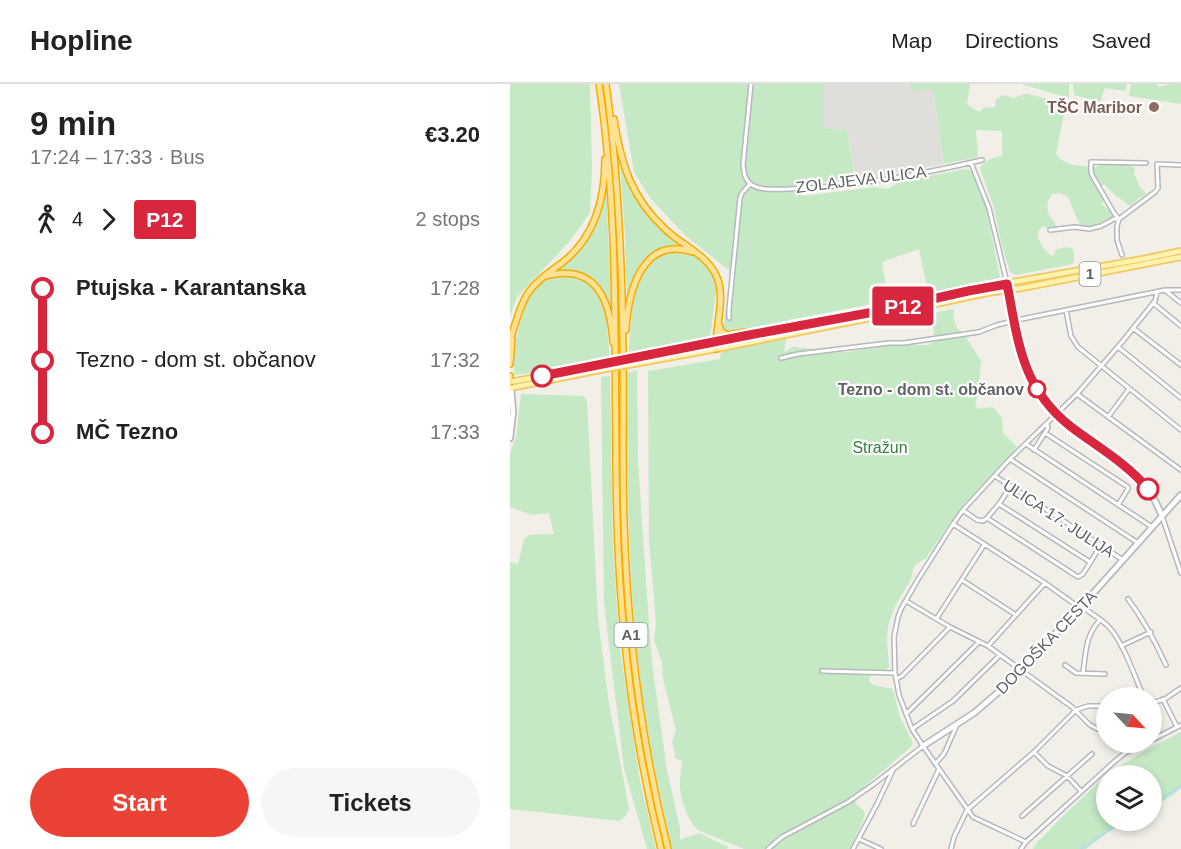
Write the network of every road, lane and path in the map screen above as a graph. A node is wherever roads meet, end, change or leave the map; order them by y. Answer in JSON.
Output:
{"nodes":[{"id":1,"x":599,"y":84,"type":"edge"},
{"id":2,"x":606,"y":84,"type":"edge"},
{"id":3,"x":751,"y":84,"type":"edge"},
{"id":4,"x":609,"y":110,"type":"junction"},
{"id":5,"x":607,"y":149,"type":"junction"},
{"id":6,"x":982,"y":160,"type":"dead end"},
{"id":7,"x":971,"y":163,"type":"junction"},
{"id":8,"x":1146,"y":163,"type":"dead end"},
{"id":9,"x":1181,"y":165,"type":"edge"},
{"id":10,"x":750,"y":184,"type":"junction"},
{"id":11,"x":1119,"y":219,"type":"junction"},
{"id":12,"x":1050,"y":230,"type":"dead end"},
{"id":13,"x":1181,"y":251,"type":"edge"},
{"id":14,"x":698,"y":255,"type":"junction"},
{"id":15,"x":1122,"y":255,"type":"dead end"},
{"id":16,"x":1181,"y":257,"type":"edge"},
{"id":17,"x":543,"y":276,"type":"junction"},
{"id":18,"x":1007,"y":284,"type":"junction"},
{"id":19,"x":1009,"y":290,"type":"junction"},
{"id":20,"x":1165,"y":290,"type":"junction"},
{"id":21,"x":1181,"y":290,"type":"edge"},
{"id":22,"x":1157,"y":292,"type":"junction"},
{"id":23,"x":1153,"y":303,"type":"junction"},
{"id":24,"x":1181,"y":303,"type":"edge"},
{"id":25,"x":1066,"y":310,"type":"junction"},
{"id":26,"x":718,"y":315,"type":"junction"},
{"id":27,"x":729,"y":318,"type":"dead end"},
{"id":28,"x":1014,"y":321,"type":"junction"},
{"id":29,"x":1181,"y":326,"type":"edge"},
{"id":30,"x":1133,"y":328,"type":"junction"},
{"id":31,"x":513,"y":331,"type":"junction"},
{"id":32,"x":749,"y":335,"type":"junction"},
{"id":33,"x":510,"y":341,"type":"edge"},
{"id":34,"x":716,"y":342,"type":"junction"},
{"id":35,"x":620,"y":347,"type":"junction"},
{"id":36,"x":1118,"y":347,"type":"junction"},
{"id":37,"x":716,"y":349,"type":"junction"},
{"id":38,"x":781,"y":358,"type":"dead end"},
{"id":39,"x":634,"y":361,"type":"junction"},
{"id":40,"x":510,"y":363,"type":"edge"},
{"id":41,"x":1181,"y":365,"type":"edge"},
{"id":42,"x":1102,"y":366,"type":"junction"},
{"id":43,"x":510,"y":376,"type":"edge"},
{"id":44,"x":510,"y":385,"type":"edge"},
{"id":45,"x":1129,"y":389,"type":"junction"},
{"id":46,"x":1077,"y":394,"type":"junction"},
{"id":47,"x":1181,"y":398,"type":"edge"},
{"id":48,"x":510,"y":411,"type":"edge"},
{"id":49,"x":1058,"y":414,"type":"junction"},
{"id":50,"x":1108,"y":417,"type":"junction"},
{"id":51,"x":511,"y":422,"type":"edge"},
{"id":52,"x":1047,"y":424,"type":"junction"},
{"id":53,"x":1181,"y":430,"type":"edge"},
{"id":54,"x":1045,"y":433,"type":"junction"},
{"id":55,"x":510,"y":436,"type":"edge"},
{"id":56,"x":1025,"y":444,"type":"junction"},
{"id":57,"x":1034,"y":450,"type":"junction"},
{"id":58,"x":1010,"y":459,"type":"junction"},
{"id":59,"x":1181,"y":470,"type":"edge"},
{"id":60,"x":995,"y":476,"type":"junction"},
{"id":61,"x":1011,"y":486,"type":"junction"},
{"id":62,"x":1181,"y":495,"type":"edge"},
{"id":63,"x":999,"y":504,"type":"junction"},
{"id":64,"x":1118,"y":505,"type":"junction"},
{"id":65,"x":963,"y":510,"type":"junction"},
{"id":66,"x":1162,"y":516,"type":"junction"},
{"id":67,"x":987,"y":518,"type":"junction"},
{"id":68,"x":953,"y":524,"type":"junction"},
{"id":69,"x":1152,"y":527,"type":"junction"},
{"id":70,"x":1138,"y":543,"type":"junction"},
{"id":71,"x":984,"y":545,"type":"junction"},
{"id":72,"x":1101,"y":545,"type":"junction"},
{"id":73,"x":1123,"y":560,"type":"junction"},
{"id":74,"x":1090,"y":562,"type":"junction"},
{"id":75,"x":1181,"y":573,"type":"edge"},
{"id":76,"x":962,"y":580,"type":"junction"},
{"id":77,"x":1044,"y":583,"type":"junction"},
{"id":78,"x":1128,"y":599,"type":"dead end"},
{"id":79,"x":906,"y":601,"type":"junction"},
{"id":80,"x":1081,"y":607,"type":"junction"},
{"id":81,"x":1016,"y":615,"type":"junction"},
{"id":82,"x":937,"y":618,"type":"junction"},
{"id":83,"x":1100,"y":620,"type":"junction"},
{"id":84,"x":950,"y":627,"type":"junction"},
{"id":85,"x":1151,"y":632,"type":"junction"},
{"id":86,"x":980,"y":641,"type":"junction"},
{"id":87,"x":988,"y":646,"type":"junction"},
{"id":88,"x":1121,"y":646,"type":"junction"},
{"id":89,"x":1000,"y":655,"type":"junction"},
{"id":90,"x":1065,"y":665,"type":"dead end"},
{"id":91,"x":1166,"y":665,"type":"dead end"},
{"id":92,"x":1021,"y":670,"type":"junction"},
{"id":93,"x":822,"y":671,"type":"dead end"},
{"id":94,"x":895,"y":673,"type":"junction"},
{"id":95,"x":1083,"y":673,"type":"junction"},
{"id":96,"x":1105,"y":674,"type":"dead end"},
{"id":97,"x":896,"y":680,"type":"junction"},
{"id":98,"x":1139,"y":687,"type":"edge"},
{"id":99,"x":1181,"y":688,"type":"edge"},
{"id":100,"x":1163,"y":699,"type":"joint"},
{"id":101,"x":1096,"y":706,"type":"edge"},
{"id":102,"x":1076,"y":710,"type":"junction"},
{"id":103,"x":906,"y":714,"type":"junction"},
{"id":104,"x":956,"y":725,"type":"junction"},
{"id":105,"x":1179,"y":726,"type":"edge"},
{"id":106,"x":1096,"y":728,"type":"edge"},
{"id":107,"x":912,"y":729,"type":"junction"},
{"id":108,"x":1162,"y":735,"type":"edge"},
{"id":109,"x":923,"y":746,"type":"junction"},
{"id":110,"x":1034,"y":752,"type":"junction"},
{"id":111,"x":1125,"y":753,"type":"edge"},
{"id":112,"x":1092,"y":754,"type":"dead end"},
{"id":113,"x":936,"y":764,"type":"junction"},
{"id":114,"x":894,"y":768,"type":"junction"},
{"id":115,"x":939,"y":769,"type":"junction"},
{"id":116,"x":1067,"y":776,"type":"junction"},
{"id":117,"x":1081,"y":791,"type":"junction"},
{"id":118,"x":967,"y":810,"type":"junction"},
{"id":119,"x":1022,"y":816,"type":"dead end"},
{"id":120,"x":913,"y":824,"type":"dead end"},
{"id":121,"x":859,"y":839,"type":"junction"},
{"id":122,"x":1026,"y":842,"type":"junction"},
{"id":123,"x":661,"y":849,"type":"edge"},
{"id":124,"x":668,"y":849,"type":"edge"},
{"id":125,"x":768,"y":849,"type":"edge"},
{"id":126,"x":853,"y":849,"type":"edge"},
{"id":127,"x":881,"y":849,"type":"edge"},
{"id":128,"x":951,"y":849,"type":"edge"},
{"id":129,"x":1021,"y":849,"type":"edge"}],
"edges":[{"from":1,"to":5,"type":"highway","number":"A1"},
{"from":2,"to":4,"type":"highway","number":"A1"},
{"from":3,"to":10,"type":"street"},
{"from":4,"to":14,"type":"highway"},
{"from":4,"to":35,"type":"highway","number":"A1"},
{"from":5,"to":17,"type":"highway"},
{"from":5,"to":35,"type":"highway","number":"A1"},
{"from":6,"to":7,"type":"street","name":"ZOLAJEVA ULICA"},
{"from":7,"to":10,"type":"street","name":"ZOLAJEVA ULICA"},
{"from":7,"to":18,"type":"street"},
{"from":8,"to":11,"type":"street"},
{"from":9,"to":11,"type":"street"},
{"from":10,"to":27,"type":"street"},
{"from":11,"to":12,"type":"street"},
{"from":11,"to":15,"type":"street"},
{"from":13,"to":18,"type":"main road","number":"1"},
{"from":14,"to":26,"type":"highway"},
{"from":14,"to":35,"type":"highway"},
{"from":16,"to":19,"type":"main road","number":"1"},
{"from":17,"to":31,"type":"highway"},
{"from":17,"to":35,"type":"highway"},
{"from":18,"to":19,"type":"street"},
{"from":18,"to":32,"type":"main road","number":"1"},
{"from":19,"to":28,"type":"street"},
{"from":19,"to":37,"type":"main road","number":"1"},
{"from":20,"to":21,"type":"street"},
{"from":20,"to":22,"type":"street"},
{"from":20,"to":24,"type":"street"},
{"from":22,"to":23,"type":"street"},
{"from":22,"to":25,"type":"street"},
{"from":23,"to":29,"type":"street"},
{"from":23,"to":30,"type":"street"},
{"from":25,"to":28,"type":"street"},
{"from":25,"to":42,"type":"street"},
{"from":26,"to":32,"type":"highway"},
{"from":26,"to":34,"type":"highway"},
{"from":28,"to":38,"type":"street"},
{"from":28,"to":49,"type":"street"},
{"from":30,"to":36,"type":"street"},
{"from":30,"to":41,"type":"street"},
{"from":31,"to":33,"type":"highway"},
{"from":31,"to":40,"type":"highway"},
{"from":32,"to":34,"type":"main road","number":"1"},
{"from":34,"to":37,"type":"highway"},
{"from":34,"to":39,"type":"main road","number":"1"},
{"from":35,"to":123,"type":"highway","number":"A1"},
{"from":35,"to":124,"type":"highway","number":"A1"},
{"from":36,"to":42,"type":"street"},
{"from":36,"to":47,"type":"street"},
{"from":37,"to":39,"type":"main road","number":"1"},
{"from":39,"to":44,"type":"main road","number":"1","bridge":true},
{"from":42,"to":45,"type":"street"},
{"from":42,"to":46,"type":"street"},
{"from":43,"to":44,"type":"highway"},
{"from":44,"to":51,"type":"street"},
{"from":45,"to":50,"type":"street"},
{"from":45,"to":53,"type":"street"},
{"from":46,"to":49,"type":"street"},
{"from":46,"to":50,"type":"street"},
{"from":48,"to":51,"type":"street"},
{"from":49,"to":52,"type":"street"},
{"from":49,"to":66,"type":"street"},
{"from":50,"to":59,"type":"street"},
{"from":51,"to":55,"type":"street"},
{"from":52,"to":54,"type":"street"},
{"from":52,"to":56,"type":"street"},
{"from":54,"to":57,"type":"street"},
{"from":54,"to":64,"type":"street"},
{"from":56,"to":57,"type":"street"},
{"from":56,"to":58,"type":"street"},
{"from":57,"to":64,"type":"street"},
{"from":58,"to":60,"type":"street"},
{"from":58,"to":70,"type":"street"},
{"from":60,"to":61,"type":"street","name":"ULICA 17. JULIJA"},
{"from":60,"to":65,"type":"street"},
{"from":61,"to":63,"type":"street"},
{"from":61,"to":72,"type":"street","name":"ULICA 17. JULIJA"},
{"from":62,"to":66,"type":"street","name":"DOGOŠKA CESTA"},
{"from":63,"to":67,"type":"street"},
{"from":63,"to":74,"type":"street"},
{"from":64,"to":69,"type":"street"},
{"from":65,"to":67,"type":"street"},
{"from":65,"to":68,"type":"street"},
{"from":66,"to":69,"type":"street","name":"DOGOŠKA CESTA"},
{"from":66,"to":75,"type":"street"},
{"from":67,"to":74,"type":"street"},
{"from":68,"to":71,"type":"street"},
{"from":68,"to":79,"type":"street"},
{"from":69,"to":70,"type":"street","name":"DOGOŠKA CESTA"},
{"from":70,"to":73,"type":"street","name":"DOGOŠKA CESTA"},
{"from":71,"to":76,"type":"street"},
{"from":71,"to":77,"type":"street"},
{"from":72,"to":73,"type":"street","name":"ULICA 17. JULIJA"},
{"from":72,"to":74,"type":"street"},
{"from":73,"to":80,"type":"street","name":"DOGOŠKA CESTA"},
{"from":76,"to":81,"type":"street"},
{"from":76,"to":82,"type":"street"},
{"from":77,"to":80,"type":"street"},
{"from":77,"to":81,"type":"street"},
{"from":78,"to":85,"type":"street"},
{"from":79,"to":82,"type":"street"},
{"from":79,"to":94,"type":"street"},
{"from":80,"to":83,"type":"street"},
{"from":80,"to":92,"type":"street","name":"DOGOŠKA CESTA"},
{"from":81,"to":87,"type":"street"},
{"from":82,"to":84,"type":"street"},
{"from":83,"to":88,"type":"street"},
{"from":83,"to":95,"type":"street"},
{"from":84,"to":86,"type":"street"},
{"from":84,"to":97,"type":"street"},
{"from":85,"to":88,"type":"street"},
{"from":85,"to":91,"type":"street"},
{"from":86,"to":87,"type":"street"},
{"from":86,"to":103,"type":"street"},
{"from":87,"to":89,"type":"street"},
{"from":88,"to":98,"type":"street"},
{"from":89,"to":92,"type":"street"},
{"from":89,"to":107,"type":"street"},
{"from":90,"to":95,"type":"street"},
{"from":92,"to":102,"type":"street"},
{"from":92,"to":104,"type":"street","name":"DOGOŠKA CESTA"},
{"from":93,"to":94,"type":"street"},
{"from":94,"to":97,"type":"street"},
{"from":95,"to":96,"type":"street"},
{"from":97,"to":103,"type":"street"},
{"from":99,"to":100,"type":"street"},
{"from":100,"to":105,"type":"street"},
{"from":101,"to":102,"type":"street"},
{"from":102,"to":106,"type":"street"},
{"from":102,"to":110,"type":"street"},
{"from":103,"to":107,"type":"street"},
{"from":104,"to":109,"type":"street","name":"DOGOŠKA CESTA"},
{"from":104,"to":113,"type":"street"},
{"from":105,"to":108,"type":"street"},
{"from":107,"to":109,"type":"street"},
{"from":109,"to":113,"type":"street"},
{"from":109,"to":114,"type":"street","name":"DOGOŠKA CESTA"},
{"from":110,"to":116,"type":"street"},
{"from":110,"to":118,"type":"street"},
{"from":111,"to":117,"type":"street"},
{"from":112,"to":116,"type":"street"},
{"from":113,"to":115,"type":"street"},
{"from":114,"to":121,"type":"street","name":"DOGOŠKA CESTA"},
{"from":114,"to":125,"type":"street","name":"DOGOŠKA CESTA"},
{"from":115,"to":118,"type":"street"},
{"from":115,"to":120,"type":"street"},
{"from":116,"to":117,"type":"street"},
{"from":116,"to":119,"type":"street"},
{"from":117,"to":122,"type":"street"},
{"from":118,"to":122,"type":"street"},
{"from":118,"to":128,"type":"street"},
{"from":121,"to":126,"type":"street","name":"DOGOŠKA CESTA"},
{"from":121,"to":127,"type":"street"},
{"from":122,"to":129,"type":"street"}]}
